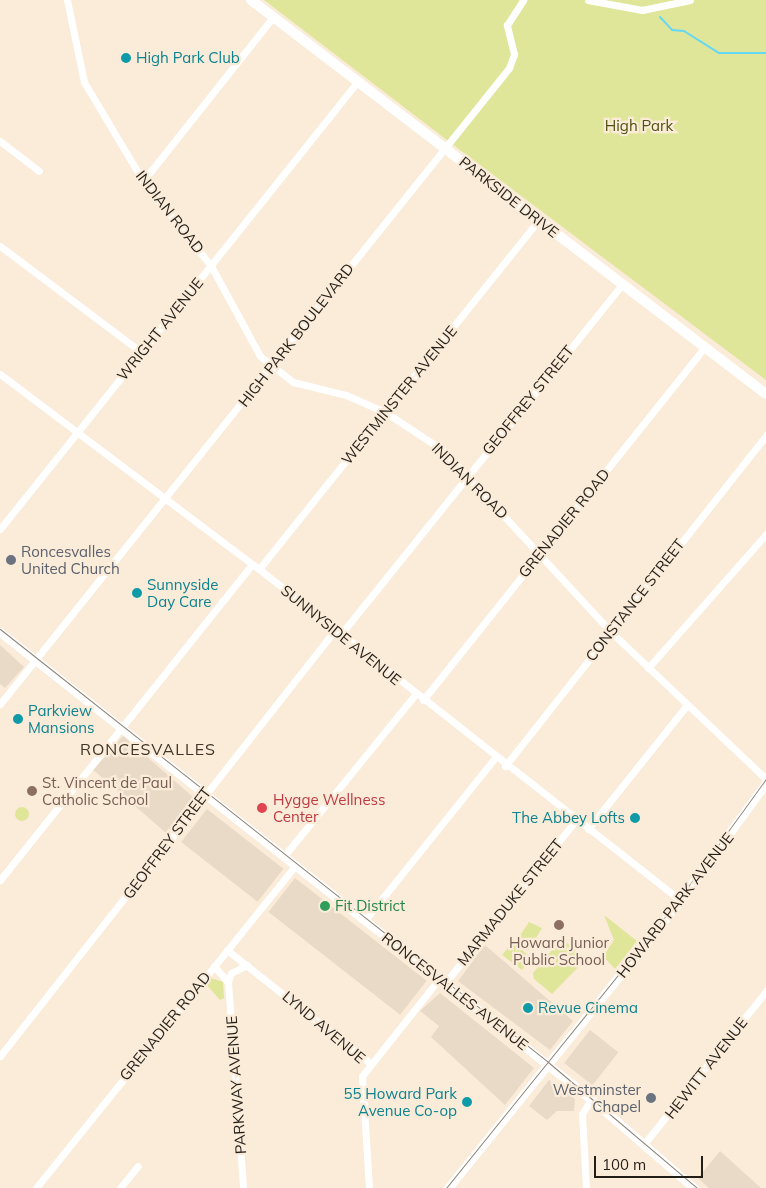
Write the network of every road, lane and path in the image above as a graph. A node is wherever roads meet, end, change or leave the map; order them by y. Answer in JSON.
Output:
{"nodes":[{"id":1,"x":67,"y":0,"type":"edge"},
{"id":2,"x":251,"y":0,"type":"edge"},
{"id":3,"x":523,"y":0,"type":"edge"},
{"id":4,"x":588,"y":0,"type":"edge"},
{"id":5,"x":690,"y":0,"type":"edge"},
{"id":6,"x":273,"y":17,"type":"junction"},
{"id":7,"x":358,"y":81,"type":"junction"},
{"id":8,"x":0,"y":141,"type":"edge"},
{"id":9,"x":445,"y":148,"type":"junction"},
{"id":10,"x":39,"y":171,"type":"dead end"},
{"id":11,"x":143,"y":181,"type":"junction"},
{"id":12,"x":538,"y":220,"type":"junction"},
{"id":13,"x":0,"y":246,"type":"edge"},
{"id":14,"x":211,"y":266,"type":"junction"},
{"id":15,"x":622,"y":284,"type":"junction"},
{"id":16,"x":705,"y":347,"type":"junction"},
{"id":17,"x":141,"y":352,"type":"junction"},
{"id":18,"x":272,"y":366,"type":"junction"},
{"id":19,"x":0,"y":374,"type":"edge"},
{"id":20,"x":766,"y":394,"type":"edge"},
{"id":21,"x":385,"y":412,"type":"junction"},
{"id":22,"x":77,"y":432,"type":"junction"},
{"id":23,"x":766,"y":435,"type":"edge"},
{"id":24,"x":469,"y":475,"type":"junction"},
{"id":25,"x":165,"y":498,"type":"junction"},
{"id":26,"x":0,"y":529,"type":"edge"},
{"id":27,"x":766,"y":534,"type":"edge"},
{"id":28,"x":540,"y":554,"type":"junction"},
{"id":29,"x":256,"y":567,"type":"junction"},
{"id":30,"x":609,"y":630,"type":"junction"},
{"id":31,"x":0,"y":632,"type":"edge"},
{"id":32,"x":338,"y":632,"type":"junction"},
{"id":33,"x":36,"y":660,"type":"junction"},
{"id":34,"x":648,"y":668,"type":"junction"},
{"id":35,"x":416,"y":695,"type":"junction"},
{"id":36,"x":423,"y":700,"type":"junction"},
{"id":37,"x":0,"y":704,"type":"edge"},
{"id":38,"x":687,"y":705,"type":"junction"},
{"id":39,"x":121,"y":728,"type":"junction"},
{"id":40,"x":495,"y":758,"type":"junction"},
{"id":41,"x":505,"y":766,"type":"junction"},
{"id":42,"x":766,"y":779,"type":"edge"},
{"id":43,"x":766,"y":783,"type":"edge"},
{"id":44,"x":205,"y":794,"type":"junction"},
{"id":45,"x":576,"y":820,"type":"junction"},
{"id":46,"x":588,"y":829,"type":"junction"},
{"id":47,"x":284,"y":856,"type":"junction"},
{"id":48,"x":296,"y":865,"type":"junction"},
{"id":49,"x":0,"y":880,"type":"edge"},
{"id":50,"x":680,"y":900,"type":"junction"},
{"id":51,"x":365,"y":920,"type":"junction"},
{"id":52,"x":227,"y":950,"type":"junction"},
{"id":53,"x":247,"y":965,"type":"junction"},
{"id":54,"x":214,"y":966,"type":"junction"},
{"id":55,"x":442,"y":981,"type":"junction"},
{"id":56,"x":228,"y":982,"type":"junction"},
{"id":57,"x":766,"y":992,"type":"edge"},
{"id":58,"x":0,"y":1056,"type":"edge"},
{"id":59,"x":370,"y":1063,"type":"junction"},
{"id":60,"x":548,"y":1065,"type":"junction"},
{"id":61,"x":591,"y":1099,"type":"junction"},
{"id":62,"x":644,"y":1144,"type":"junction"},
{"id":63,"x":138,"y":1166,"type":"dead end"},
{"id":64,"x":36,"y":1188,"type":"edge"},
{"id":65,"x":120,"y":1188,"type":"edge"},
{"id":66,"x":243,"y":1188,"type":"edge"},
{"id":67,"x":369,"y":1188,"type":"edge"},
{"id":68,"x":448,"y":1188,"type":"edge"},
{"id":69,"x":586,"y":1188,"type":"edge"},
{"id":70,"x":694,"y":1188,"type":"edge"}],
"edges":[{"from":1,"to":11,"type":"street","name":"INDIAN ROAD"},
{"from":2,"to":6,"type":"main road","name":"PARKSIDE DRIVE"},
{"from":3,"to":9,"type":"street","name":"HIGH PARK BOULEVARD"},
{"from":4,"to":5,"type":"street"},
{"from":6,"to":7,"type":"main road","name":"PARKSIDE DRIVE"},
{"from":6,"to":11,"type":"street"},
{"from":7,"to":9,"type":"main road","name":"PARKSIDE DRIVE"},
{"from":7,"to":14,"type":"street","name":"WRIGHT AVENUE"},
{"from":8,"to":10,"type":"street"},
{"from":9,"to":12,"type":"main road","name":"PARKSIDE DRIVE"},
{"from":9,"to":18,"type":"street","name":"HIGH PARK BOULEVARD"},
{"from":11,"to":14,"type":"street","name":"INDIAN ROAD"},
{"from":12,"to":15,"type":"main road","name":"PARKSIDE DRIVE"},
{"from":12,"to":21,"type":"street","name":"WESTMINSTER AVENUE"},
{"from":13,"to":17,"type":"street"},
{"from":14,"to":17,"type":"street","name":"WRIGHT AVENUE"},
{"from":14,"to":18,"type":"street","name":"INDIAN ROAD"},
{"from":15,"to":16,"type":"main road","name":"PARKSIDE DRIVE"},
{"from":15,"to":24,"type":"street","name":"GEOFFREY STREET"},
{"from":16,"to":20,"type":"main road","name":"PARKSIDE DRIVE"},
{"from":16,"to":28,"type":"street","name":"GRENADIER ROAD"},
{"from":17,"to":22,"type":"street","name":"WRIGHT AVENUE"},
{"from":18,"to":21,"type":"street","name":"INDIAN ROAD"},
{"from":18,"to":25,"type":"street","name":"HIGH PARK BOULEVARD"},
{"from":19,"to":22,"type":"street","name":"SUNNYSIDE AVENUE"},
{"from":21,"to":24,"type":"street","name":"INDIAN ROAD"},
{"from":21,"to":29,"type":"street","name":"WESTMINSTER AVENUE"},
{"from":22,"to":25,"type":"street","name":"SUNNYSIDE AVENUE"},
{"from":22,"to":26,"type":"street","name":"WRIGHT AVENUE"},
{"from":23,"to":30,"type":"street","name":"CONSTANCE STREET"},
{"from":24,"to":28,"type":"street","name":"INDIAN ROAD"},
{"from":24,"to":32,"type":"street","name":"GEOFFREY STREET"},
{"from":25,"to":29,"type":"street","name":"SUNNYSIDE AVENUE"},
{"from":25,"to":33,"type":"street","name":"HIGH PARK BOULEVARD"},
{"from":27,"to":34,"type":"street"},
{"from":28,"to":30,"type":"street","name":"INDIAN ROAD"},
{"from":28,"to":36,"type":"street","name":"GRENADIER ROAD"},
{"from":29,"to":32,"type":"street","name":"SUNNYSIDE AVENUE"},
{"from":29,"to":39,"type":"street","name":"WESTMINSTER AVENUE"},
{"from":30,"to":34,"type":"street","name":"INDIAN ROAD"},
{"from":30,"to":41,"type":"street","name":"CONSTANCE STREET"},
{"from":31,"to":33,"type":"street","name":"RONCESVALLES AVENUE"},
{"from":32,"to":35,"type":"street","name":"SUNNYSIDE AVENUE"},
{"from":32,"to":44,"type":"street","name":"GEOFFREY STREET"},
{"from":33,"to":37,"type":"street","name":"HIGH PARK BOULEVARD"},
{"from":33,"to":39,"type":"street","name":"RONCESVALLES AVENUE"},
{"from":34,"to":38,"type":"street","name":"INDIAN ROAD"},
{"from":35,"to":36,"type":"street","name":"SUNNYSIDE AVENUE"},
{"from":35,"to":47,"type":"street"},
{"from":36,"to":40,"type":"street","name":"SUNNYSIDE AVENUE"},
{"from":38,"to":42,"type":"street","name":"INDIAN ROAD"},
{"from":38,"to":46,"type":"street"},
{"from":39,"to":44,"type":"street","name":"RONCESVALLES AVENUE"},
{"from":39,"to":49,"type":"street","name":"WESTMINSTER AVENUE"},
{"from":40,"to":41,"type":"street","name":"SUNNYSIDE AVENUE"},
{"from":40,"to":51,"type":"street"},
{"from":41,"to":45,"type":"street","name":"SUNNYSIDE AVENUE"},
{"from":43,"to":50,"type":"street","name":"HOWARD PARK AVENUE"},
{"from":44,"to":47,"type":"street","name":"RONCESVALLES AVENUE"},
{"from":44,"to":58,"type":"street","name":"GEOFFREY STREET"},
{"from":45,"to":46,"type":"street","name":"SUNNYSIDE AVENUE"},
{"from":45,"to":55,"type":"street","name":"MARMADUKE STREET"},
{"from":46,"to":50,"type":"street","name":"SUNNYSIDE AVENUE"},
{"from":47,"to":48,"type":"street","name":"RONCESVALLES AVENUE"},
{"from":48,"to":51,"type":"street","name":"RONCESVALLES AVENUE"},
{"from":48,"to":52,"type":"street","name":"GRENADIER ROAD"},
{"from":50,"to":60,"type":"street","name":"HOWARD PARK AVENUE"},
{"from":51,"to":55,"type":"street","name":"RONCESVALLES AVENUE"},
{"from":52,"to":53,"type":"street","name":"LYND AVENUE"},
{"from":52,"to":54,"type":"street","name":"GRENADIER ROAD"},
{"from":53,"to":56,"type":"street"},
{"from":53,"to":59,"type":"street","name":"LYND AVENUE"},
{"from":54,"to":56,"type":"street"},
{"from":54,"to":64,"type":"street","name":"GRENADIER ROAD"},
{"from":55,"to":59,"type":"street","name":"MARMADUKE STREET"},
{"from":55,"to":60,"type":"street","name":"RONCESVALLES AVENUE"},
{"from":56,"to":66,"type":"street","name":"PARKWAY AVENUE"},
{"from":57,"to":62,"type":"street","name":"HEWITT AVENUE"},
{"from":59,"to":67,"type":"street","name":"LYND AVENUE"},
{"from":60,"to":61,"type":"street","name":"RONCESVALLES AVENUE"},
{"from":60,"to":68,"type":"street","name":"HOWARD PARK AVENUE"},
{"from":61,"to":62,"type":"street","name":"RONCESVALLES AVENUE"},
{"from":61,"to":69,"type":"street"},
{"from":62,"to":70,"type":"street","name":"RONCESVALLES AVENUE"},
{"from":63,"to":65,"type":"street"}]}
